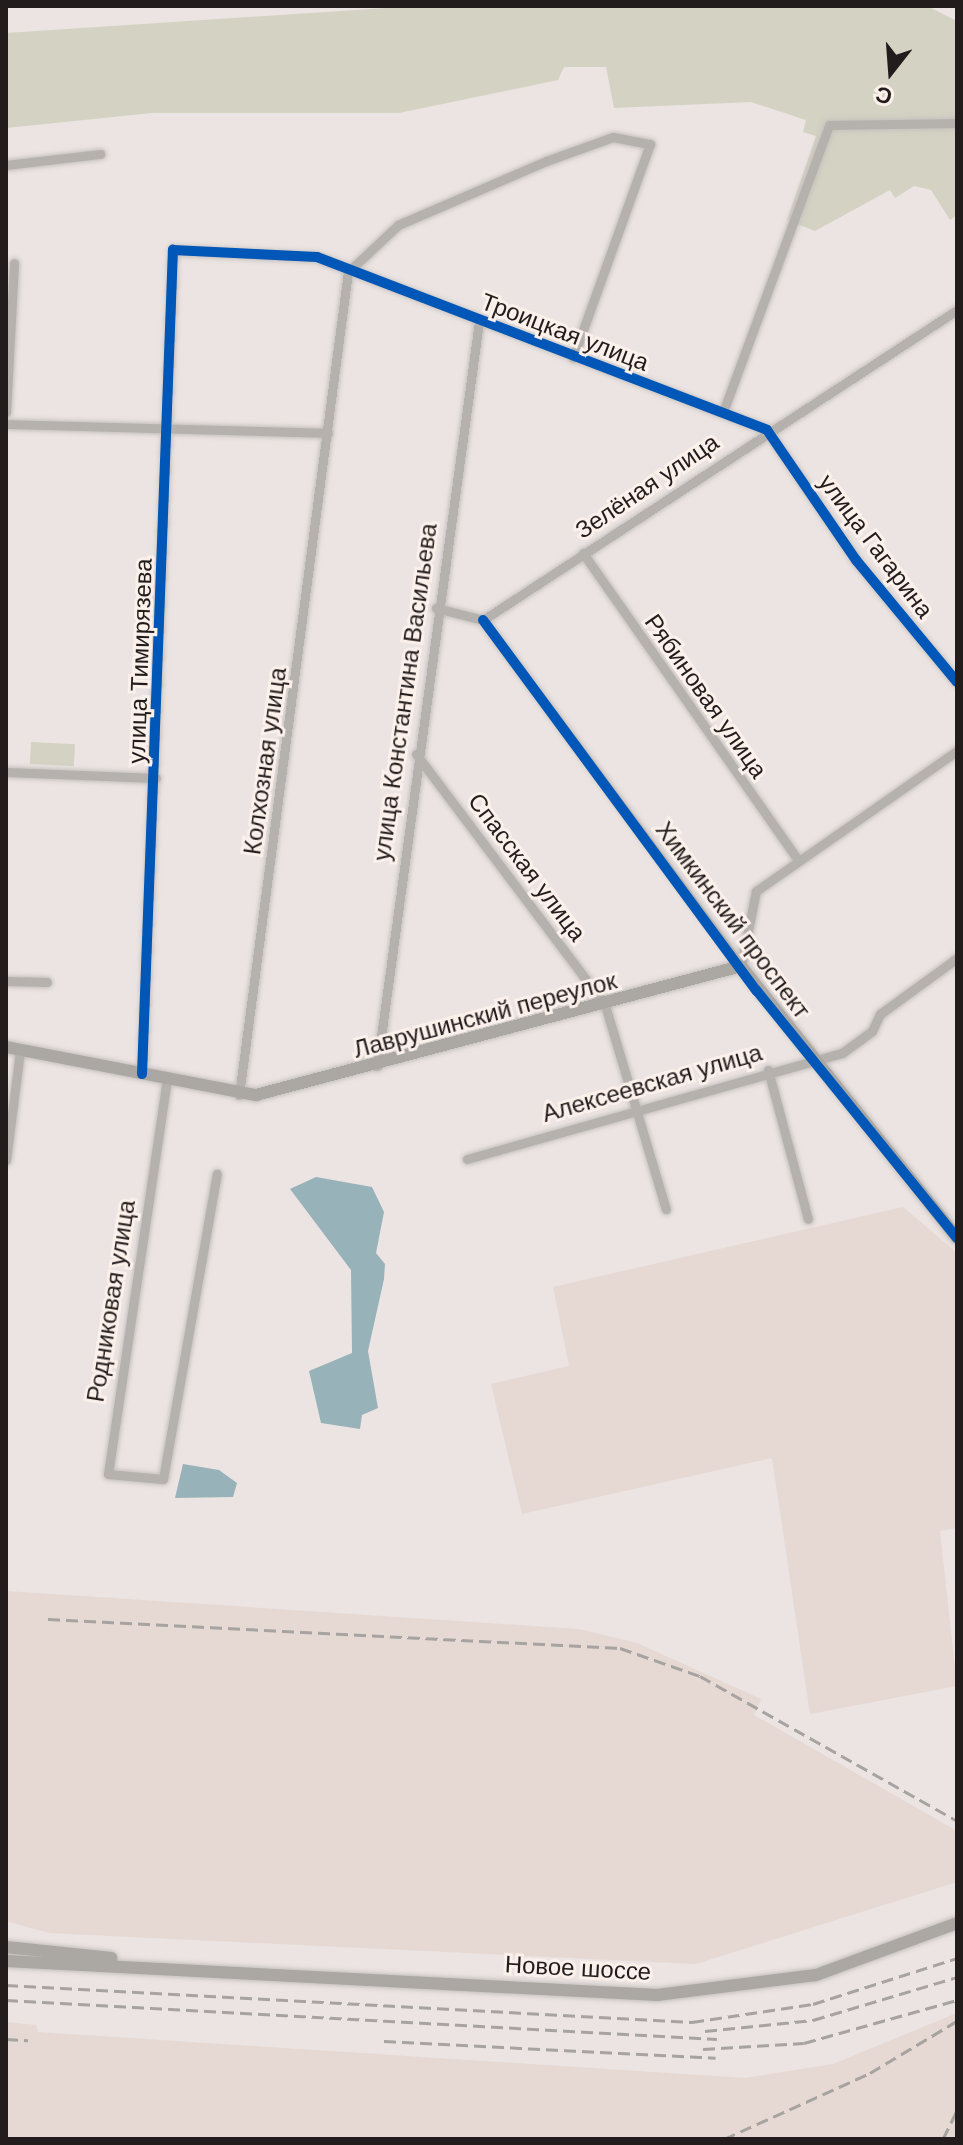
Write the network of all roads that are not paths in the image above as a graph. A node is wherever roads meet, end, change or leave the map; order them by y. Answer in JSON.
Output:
{"nodes":[{"id":1,"x":957,"y":123,"type":"edge"},
{"id":2,"x":100,"y":154,"type":"dead end"},
{"id":3,"x":6,"y":165,"type":"edge"},
{"id":4,"x":173,"y":250,"type":"joint"},
{"id":5,"x":14,"y":263,"type":"dead end"},
{"id":6,"x":348,"y":272,"type":"junction"},
{"id":7,"x":957,"y":310,"type":"edge"},
{"id":8,"x":479,"y":321,"type":"junction"},
{"id":9,"x":573,"y":358,"type":"junction"},
{"id":10,"x":6,"y":412,"type":"edge"},
{"id":11,"x":723,"y":412,"type":"junction"},
{"id":12,"x":6,"y":424,"type":"edge"},
{"id":13,"x":168,"y":426,"type":"junction"},
{"id":14,"x":767,"y":430,"type":"junction"},
{"id":15,"x":328,"y":433,"type":"junction"},
{"id":16,"x":583,"y":553,"type":"junction"},
{"id":17,"x":436,"y":608,"type":"junction"},
{"id":18,"x":483,"y":620,"type":"junction"},
{"id":19,"x":957,"y":682,"type":"edge"},
{"id":20,"x":957,"y":751,"type":"edge"},
{"id":21,"x":416,"y":754,"type":"junction"},
{"id":22,"x":6,"y":772,"type":"edge"},
{"id":23,"x":156,"y":778,"type":"junction"},
{"id":24,"x":799,"y":861,"type":"junction"},
{"id":25,"x":957,"y":958,"type":"edge"},
{"id":26,"x":741,"y":966,"type":"junction"},
{"id":27,"x":6,"y":981,"type":"edge"},
{"id":28,"x":47,"y":982,"type":"dead end"},
{"id":29,"x":605,"y":1005,"type":"junction"},
{"id":30,"x":6,"y":1047,"type":"edge"},
{"id":31,"x":20,"y":1050,"type":"junction"},
{"id":32,"x":812,"y":1058,"type":"junction"},
{"id":33,"x":378,"y":1068,"type":"junction"},
{"id":34,"x":768,"y":1070,"type":"junction"},
{"id":35,"x":142,"y":1074,"type":"junction"},
{"id":36,"x":167,"y":1079,"type":"junction"},
{"id":37,"x":239,"y":1095,"type":"junction"},
{"id":38,"x":637,"y":1107,"type":"junction"},
{"id":39,"x":467,"y":1159,"type":"dead end"},
{"id":40,"x":6,"y":1160,"type":"edge"},
{"id":41,"x":217,"y":1174,"type":"dead end"},
{"id":42,"x":666,"y":1209,"type":"dead end"},
{"id":43,"x":808,"y":1219,"type":"dead end"},
{"id":44,"x":957,"y":1238,"type":"edge"},
{"id":45,"x":957,"y":1923,"type":"edge"},
{"id":46,"x":6,"y":1947,"type":"edge"},
{"id":47,"x":6,"y":1961,"type":"edge"},
{"id":48,"x":186,"y":1967,"type":"junction"}],
"edges":[{"from":1,"to":11,"type":"street"},
{"from":2,"to":3,"type":"street"},
{"from":4,"to":6,"type":"street","name":"Троицкая улица"},
{"from":4,"to":13,"type":"street","name":"улица Тимирязева"},
{"from":5,"to":10,"type":"street"},
{"from":6,"to":8,"type":"street","name":"Троицкая улица"},
{"from":6,"to":9,"type":"street"},
{"from":6,"to":15,"type":"street","name":"Колхозная улица"},
{"from":7,"to":14,"type":"street","name":"Зелёная улица"},
{"from":8,"to":9,"type":"street","name":"Троицкая улица"},
{"from":8,"to":17,"type":"street","name":"улица Константина Васильева"},
{"from":9,"to":11,"type":"street","name":"Троицкая улица"},
{"from":11,"to":14,"type":"street","name":"Троицкая улица"},
{"from":12,"to":13,"type":"street"},
{"from":13,"to":15,"type":"street"},
{"from":13,"to":23,"type":"street","name":"улица Тимирязева"},
{"from":14,"to":16,"type":"street","name":"Зелёная улица"},
{"from":14,"to":19,"type":"street","name":"улица Гагарина"},
{"from":15,"to":37,"type":"street","name":"Колхозная улица"},
{"from":16,"to":18,"type":"street","name":"Зелёная улица"},
{"from":16,"to":24,"type":"street","name":"Рябиновая улица"},
{"from":17,"to":18,"type":"street"},
{"from":17,"to":21,"type":"street","name":"улица Константина Васильева"},
{"from":18,"to":26,"type":"street","name":"Химкинский проспект"},
{"from":20,"to":24,"type":"street"},
{"from":21,"to":29,"type":"street","name":"Спасская улица"},
{"from":21,"to":33,"type":"street","name":"улица Константина Васильева"},
{"from":22,"to":23,"type":"street"},
{"from":23,"to":35,"type":"street","name":"улица Тимирязева"},
{"from":24,"to":26,"type":"street"},
{"from":25,"to":32,"type":"street","name":"Алексеевская улица"},
{"from":26,"to":29,"type":"main road","name":"Лаврушинский переулок"},
{"from":26,"to":32,"type":"main road","name":"Химкинский проспект"},
{"from":27,"to":28,"type":"street"},
{"from":29,"to":33,"type":"main road","name":"Лаврушинский переулок"},
{"from":29,"to":38,"type":"street","name":"Спасская улица"},
{"from":30,"to":31,"type":"main road"},
{"from":31,"to":35,"type":"main road"},
{"from":31,"to":40,"type":"street"},
{"from":32,"to":34,"type":"street","name":"Алексеевская улица"},
{"from":32,"to":44,"type":"main road","name":"Химкинский проспект"},
{"from":33,"to":37,"type":"main road","name":"Лаврушинский переулок"},
{"from":34,"to":38,"type":"street","name":"Алексеевская улица"},
{"from":34,"to":43,"type":"street"},
{"from":35,"to":36,"type":"main road"},
{"from":36,"to":37,"type":"main road"},
{"from":36,"to":41,"type":"street","name":"Родниковая улица"},
{"from":38,"to":39,"type":"street","name":"Алексеевская улица"},
{"from":38,"to":42,"type":"street","name":"Спасская улица"},
{"from":45,"to":48,"type":"main road","name":"Новое шоссе"},
{"from":46,"to":48,"type":"main road","name":"Новое шоссе"},
{"from":47,"to":48,"type":"main road","name":"Новое шоссе"}]}
